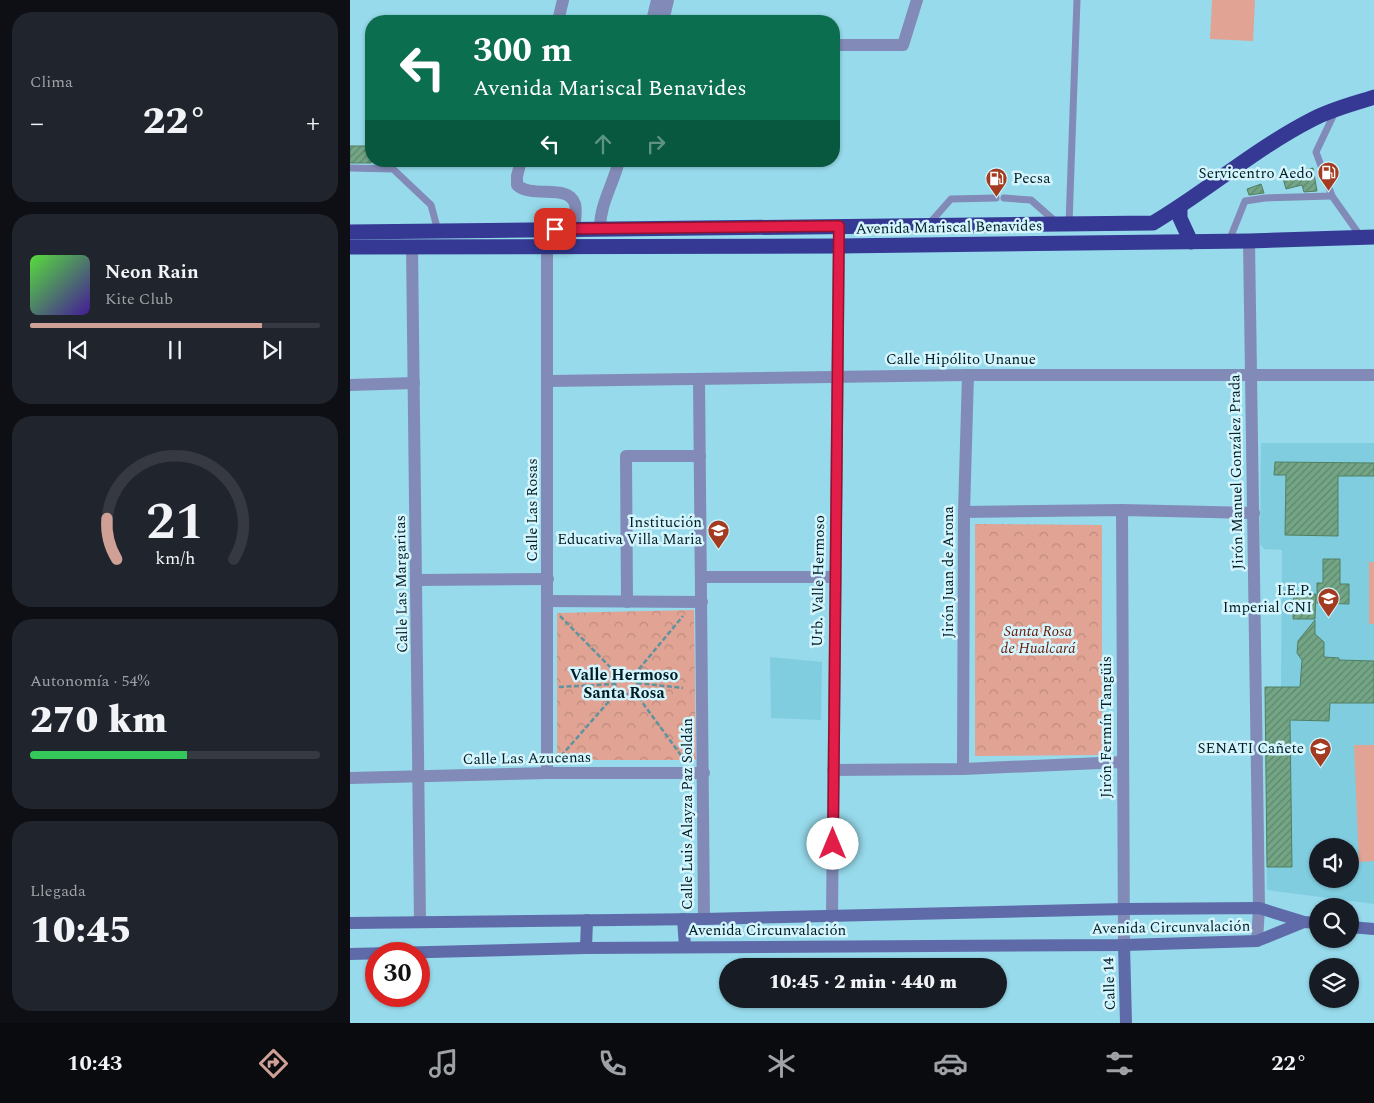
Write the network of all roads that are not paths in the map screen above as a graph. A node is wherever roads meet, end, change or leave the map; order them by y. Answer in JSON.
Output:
{"nodes":[{"id":1,"x":563,"y":0,"type":"edge"},
{"id":2,"x":657,"y":0,"type":"edge"},
{"id":3,"x":668,"y":0,"type":"edge"},
{"id":4,"x":917,"y":0,"type":"edge"},
{"id":5,"x":1077,"y":0,"type":"edge"},
{"id":6,"x":559,"y":15,"type":"edge"},
{"id":7,"x":653,"y":15,"type":"edge"},
{"id":8,"x":664,"y":15,"type":"edge"},
{"id":9,"x":840,"y":45,"type":"edge"},
{"id":10,"x":1374,"y":97,"type":"edge"},
{"id":11,"x":1337,"y":108,"type":"junction"},
{"id":12,"x":519,"y":167,"type":"edge"},
{"id":13,"x":617,"y":167,"type":"edge"},
{"id":14,"x":350,"y":168,"type":"edge"},
{"id":15,"x":1332,"y":196,"type":"junction"},
{"id":16,"x":996,"y":198,"type":"dead end"},
{"id":17,"x":1004,"y":198,"type":"dead end"},
{"id":18,"x":1180,"y":207,"type":"junction"},
{"id":19,"x":1063,"y":224,"type":"junction"},
{"id":20,"x":928,"y":225,"type":"junction"},
{"id":21,"x":839,"y":226,"type":"junction"},
{"id":22,"x":574,"y":228,"type":"junction"},
{"id":23,"x":600,"y":228,"type":"junction"},
{"id":24,"x":438,"y":230,"type":"junction"},
{"id":25,"x":350,"y":232,"type":"edge"},
{"id":26,"x":1368,"y":237,"type":"edge"},
{"id":27,"x":1230,"y":241,"type":"junction"},
{"id":28,"x":1249,"y":241,"type":"junction"},
{"id":29,"x":1191,"y":242,"type":"junction"},
{"id":30,"x":412,"y":246,"type":"junction"},
{"id":31,"x":838,"y":246,"type":"junction"},
{"id":32,"x":350,"y":247,"type":"edge"},
{"id":33,"x":547,"y":247,"type":"junction"},
{"id":34,"x":968,"y":375,"type":"junction"},
{"id":35,"x":1374,"y":375,"type":"edge"},
{"id":36,"x":838,"y":376,"type":"junction"},
{"id":37,"x":1251,"y":376,"type":"junction"},
{"id":38,"x":699,"y":379,"type":"junction"},
{"id":39,"x":548,"y":382,"type":"junction"},
{"id":40,"x":414,"y":383,"type":"junction"},
{"id":41,"x":350,"y":385,"type":"edge"},
{"id":42,"x":700,"y":456,"type":"junction"},
{"id":43,"x":1122,"y":510,"type":"junction"},
{"id":44,"x":964,"y":512,"type":"junction"},
{"id":45,"x":1254,"y":513,"type":"junction"},
{"id":46,"x":701,"y":577,"type":"junction"},
{"id":47,"x":834,"y":577,"type":"junction"},
{"id":48,"x":548,"y":578,"type":"junction"},
{"id":49,"x":417,"y":580,"type":"junction"},
{"id":50,"x":548,"y":601,"type":"junction"},
{"id":51,"x":627,"y":602,"type":"junction"},
{"id":52,"x":702,"y":602,"type":"junction"},
{"id":53,"x":1122,"y":762,"type":"junction"},
{"id":54,"x":963,"y":769,"type":"junction"},
{"id":55,"x":833,"y":770,"type":"junction"},
{"id":56,"x":547,"y":773,"type":"junction"},
{"id":57,"x":704,"y":773,"type":"junction"},
{"id":58,"x":419,"y":776,"type":"junction"},
{"id":59,"x":350,"y":778,"type":"edge"},
{"id":60,"x":1259,"y":908,"type":"junction"},
{"id":61,"x":1124,"y":909,"type":"junction"},
{"id":62,"x":832,"y":917,"type":"junction"},
{"id":63,"x":684,"y":919,"type":"junction"},
{"id":64,"x":704,"y":919,"type":"junction"},
{"id":65,"x":587,"y":920,"type":"junction"},
{"id":66,"x":420,"y":922,"type":"junction"},
{"id":67,"x":1304,"y":922,"type":"junction"},
{"id":68,"x":1309,"y":922,"type":"edge"},
{"id":69,"x":350,"y":923,"type":"edge"},
{"id":70,"x":1359,"y":928,"type":"edge"},
{"id":71,"x":1374,"y":929,"type":"edge"},
{"id":72,"x":1257,"y":941,"type":"junction"},
{"id":73,"x":1124,"y":945,"type":"junction"},
{"id":74,"x":685,"y":947,"type":"junction"},
{"id":75,"x":586,"y":948,"type":"junction"},
{"id":76,"x":350,"y":954,"type":"edge"},
{"id":77,"x":1126,"y":1023,"type":"edge"}],
"edges":[{"from":1,"to":6,"type":"street"},
{"from":2,"to":7,"type":"street"},
{"from":3,"to":8,"type":"street"},
{"from":4,"to":9,"type":"street"},
{"from":5,"to":19,"type":"lane"},
{"from":10,"to":11,"type":"highway"},
{"from":11,"to":15,"type":"lane"},
{"from":11,"to":18,"type":"highway"},
{"from":12,"to":22,"type":"street"},
{"from":13,"to":23,"type":"street"},
{"from":14,"to":24,"type":"lane"},
{"from":15,"to":26,"type":"lane"},
{"from":15,"to":27,"type":"lane"},
{"from":16,"to":20,"type":"lane"},
{"from":17,"to":19,"type":"lane"},
{"from":18,"to":19,"type":"highway","name":"Avenida Mariscal Benavides"},
{"from":18,"to":29,"type":"highway"},
{"from":19,"to":20,"type":"highway","name":"Avenida Mariscal Benavides"},
{"from":20,"to":21,"type":"highway","name":"Avenida Mariscal Benavides"},
{"from":21,"to":23,"type":"highway","name":"Avenida Mariscal Benavides"},
{"from":21,"to":31,"type":"street","name":"Urb. Valle Hermoso"},
{"from":22,"to":23,"type":"highway","name":"Avenida Mariscal Benavides"},
{"from":22,"to":24,"type":"highway","name":"Avenida Mariscal Benavides"},
{"from":24,"to":25,"type":"highway","name":"Avenida Mariscal Benavides"},
{"from":26,"to":28,"type":"highway","name":"Avenida Mariscal Benavides"},
{"from":27,"to":28,"type":"highway","name":"Avenida Mariscal Benavides"},
{"from":27,"to":29,"type":"highway","name":"Avenida Mariscal Benavides"},
{"from":28,"to":37,"type":"street","name":"Jirón Manuel González Prada"},
{"from":29,"to":31,"type":"highway","name":"Avenida Mariscal Benavides"},
{"from":30,"to":32,"type":"highway","name":"Avenida Mariscal Benavides"},
{"from":30,"to":33,"type":"highway","name":"Avenida Mariscal Benavides"},
{"from":30,"to":40,"type":"street","name":"Calle Las Margaritas"},
{"from":31,"to":33,"type":"highway","name":"Avenida Mariscal Benavides"},
{"from":31,"to":36,"type":"street","name":"Urb. Valle Hermoso"},
{"from":33,"to":39,"type":"street","name":"Calle Las Rosas"},
{"from":34,"to":36,"type":"street","name":"Calle Hipólito Unanue"},
{"from":34,"to":37,"type":"street","name":"Calle Hipólito Unanue"},
{"from":34,"to":44,"type":"street","name":"Jirón Juan de Arona"},
{"from":35,"to":37,"type":"street","name":"Calle Hipólito Unanue"},
{"from":36,"to":38,"type":"street","name":"Calle Hipólito Unanue"},
{"from":36,"to":47,"type":"street","name":"Urb. Valle Hermoso"},
{"from":37,"to":45,"type":"street","name":"Jirón Manuel González Prada"},
{"from":38,"to":39,"type":"street","name":"Calle Hipólito Unanue"},
{"from":38,"to":42,"type":"street","name":"Calle Luis Alayza Paz Soldán"},
{"from":39,"to":48,"type":"street","name":"Calle Las Rosas"},
{"from":40,"to":41,"type":"street"},
{"from":40,"to":49,"type":"street","name":"Calle Las Margaritas"},
{"from":42,"to":46,"type":"street","name":"Calle Luis Alayza Paz Soldán"},
{"from":42,"to":51,"type":"street"},
{"from":43,"to":44,"type":"street"},
{"from":43,"to":45,"type":"street"},
{"from":43,"to":53,"type":"street","name":"Jirón Fermín Tangüis"},
{"from":44,"to":54,"type":"street","name":"Jirón Juan de Arona"},
{"from":45,"to":60,"type":"street","name":"Jirón Manuel González Prada"},
{"from":46,"to":47,"type":"street"},
{"from":46,"to":52,"type":"street","name":"Calle Luis Alayza Paz Soldán"},
{"from":47,"to":55,"type":"street","name":"Urb. Valle Hermoso"},
{"from":48,"to":49,"type":"street"},
{"from":48,"to":50,"type":"street","name":"Calle Las Rosas"},
{"from":49,"to":58,"type":"street","name":"Calle Las Margaritas"},
{"from":50,"to":51,"type":"street"},
{"from":50,"to":56,"type":"street","name":"Calle Las Rosas"},
{"from":51,"to":52,"type":"street"},
{"from":52,"to":57,"type":"street","name":"Calle Luis Alayza Paz Soldán"},
{"from":53,"to":54,"type":"street"},
{"from":53,"to":61,"type":"street","name":"Jirón Fermín Tangüis"},
{"from":54,"to":55,"type":"street"},
{"from":55,"to":62,"type":"street","name":"Urb. Valle Hermoso"},
{"from":56,"to":57,"type":"street","name":"Calle Las Azucenas"},
{"from":56,"to":58,"type":"street","name":"Calle Las Azucenas"},
{"from":57,"to":64,"type":"street","name":"Calle Luis Alayza Paz Soldán"},
{"from":58,"to":59,"type":"street","name":"Calle Las Azucenas"},
{"from":58,"to":66,"type":"street","name":"Calle Las Margaritas"},
{"from":60,"to":61,"type":"street","name":"Avenida Circunvalación"},
{"from":60,"to":67,"type":"street","name":"Avenida Circunvalación"},
{"from":60,"to":72,"type":"street","name":"Jirón Manuel González Prada"},
{"from":61,"to":62,"type":"street","name":"Avenida Circunvalación"},
{"from":61,"to":73,"type":"street","name":"Jirón Fermín Tangüis"},
{"from":62,"to":64,"type":"street","name":"Avenida Circunvalación"},
{"from":63,"to":64,"type":"street","name":"Avenida Circunvalación"},
{"from":63,"to":65,"type":"street","name":"Avenida Circunvalación"},
{"from":63,"to":74,"type":"street"},
{"from":65,"to":66,"type":"street","name":"Avenida Circunvalación"},
{"from":65,"to":75,"type":"street"},
{"from":66,"to":69,"type":"street","name":"Avenida Circunvalación"},
{"from":67,"to":68,"type":"street"},
{"from":67,"to":72,"type":"street","name":"Avenida Circunvalación"},
{"from":70,"to":71,"type":"street"},
{"from":72,"to":73,"type":"street","name":"Avenida Circunvalación"},
{"from":73,"to":74,"type":"street","name":"Avenida Circunvalación"},
{"from":73,"to":77,"type":"street","name":"Calle 14"},
{"from":74,"to":75,"type":"street","name":"Avenida Circunvalación"},
{"from":75,"to":76,"type":"street","name":"Avenida Circunvalación"}]}
